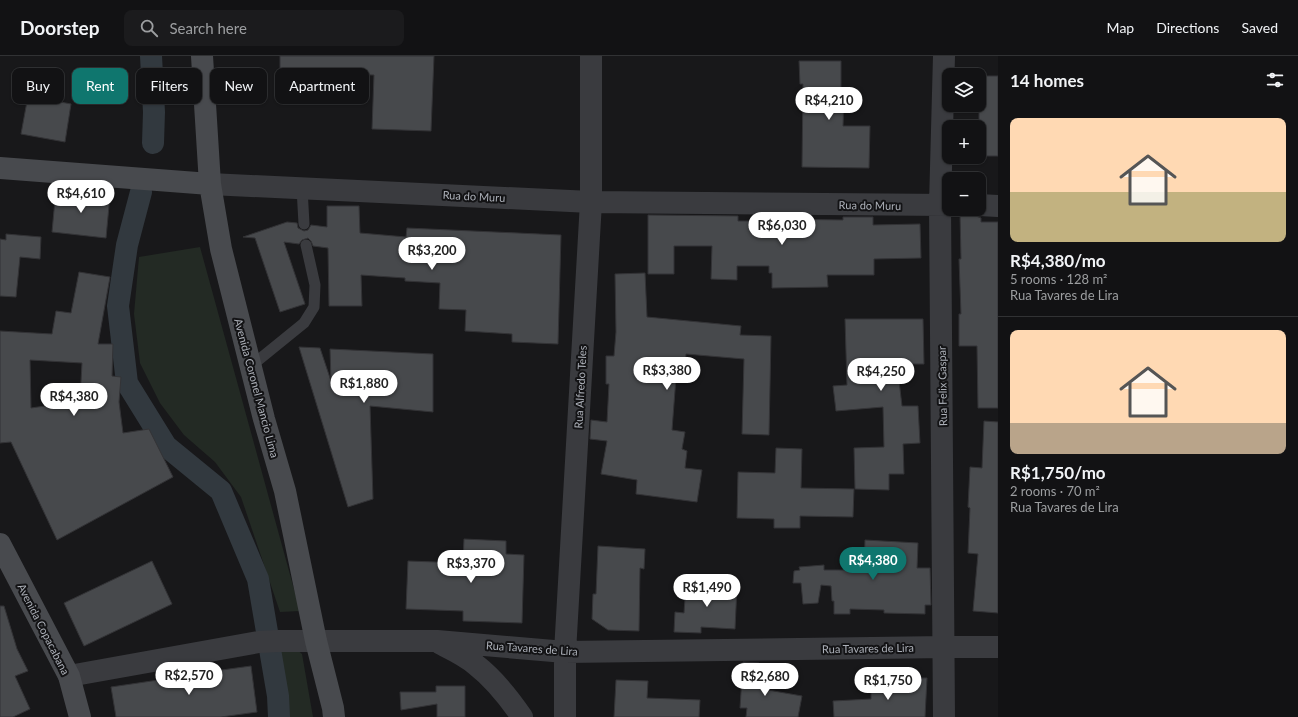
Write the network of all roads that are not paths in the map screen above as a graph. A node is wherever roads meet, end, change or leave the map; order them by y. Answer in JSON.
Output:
{"nodes":[{"id":1,"x":202,"y":56,"type":"edge"},
{"id":2,"x":591,"y":56,"type":"edge"},
{"id":3,"x":944,"y":56,"type":"edge"},
{"id":4,"x":0,"y":168,"type":"edge"},
{"id":5,"x":945,"y":172,"type":"edge"},
{"id":6,"x":210,"y":184,"type":"junction"},
{"id":7,"x":302,"y":188,"type":"junction"},
{"id":8,"x":591,"y":202,"type":"junction"},
{"id":9,"x":942,"y":205,"type":"edge"},
{"id":10,"x":986,"y":206,"type":"edge"},
{"id":11,"x":998,"y":206,"type":"edge"},
{"id":12,"x":945,"y":216,"type":"edge"},
{"id":13,"x":304,"y":224,"type":"dead end"},
{"id":14,"x":306,"y":245,"type":"dead end"},
{"id":15,"x":251,"y":366,"type":"junction"},
{"id":16,"x":0,"y":544,"type":"edge"},
{"id":17,"x":316,"y":641,"type":"junction"},
{"id":18,"x":437,"y":641,"type":"junction"},
{"id":19,"x":945,"y":647,"type":"junction"},
{"id":20,"x":998,"y":647,"type":"edge"},
{"id":21,"x":565,"y":652,"type":"junction"},
{"id":22,"x":69,"y":676,"type":"junction"},
{"id":23,"x":80,"y":717,"type":"edge"},
{"id":24,"x":334,"y":717,"type":"edge"},
{"id":25,"x":522,"y":717,"type":"edge"},
{"id":26,"x":565,"y":717,"type":"edge"},
{"id":27,"x":944,"y":717,"type":"edge"}],
"edges":[{"from":1,"to":6,"type":"main road","name":"Avenida Coronel Mancio Lima"},
{"from":2,"to":8,"type":"street","name":"Rua Alfredo Teles"},
{"from":3,"to":5,"type":"street","name":"Rua Felix Gaspar"},
{"from":4,"to":6,"type":"main road","name":"Rua do Muru"},
{"from":6,"to":7,"type":"street","name":"Rua do Muru"},
{"from":6,"to":15,"type":"main road","name":"Avenida Coronel Mancio Lima"},
{"from":7,"to":8,"type":"street","name":"Rua do Muru"},
{"from":7,"to":13,"type":"lane"},
{"from":8,"to":9,"type":"street","name":"Rua do Muru"},
{"from":8,"to":21,"type":"street","name":"Rua Alfredo Teles"},
{"from":10,"to":11,"type":"street"},
{"from":12,"to":19,"type":"street","name":"Rua Felix Gaspar"},
{"from":14,"to":15,"type":"lane"},
{"from":15,"to":17,"type":"main road","name":"Avenida Coronel Mancio Lima"},
{"from":16,"to":22,"type":"main road","name":"Avenida Copacabana"},
{"from":17,"to":18,"type":"street","name":"Rua Tavares de Lira"},
{"from":17,"to":22,"type":"street","name":"Rua Tavares de Lira"},
{"from":17,"to":24,"type":"main road","name":"Avenida Coronel Mancio Lima"},
{"from":18,"to":21,"type":"street","name":"Rua Tavares de Lira"},
{"from":18,"to":25,"type":"street"},
{"from":19,"to":20,"type":"street","name":"Rua Tavares de Lira"},
{"from":19,"to":21,"type":"street","name":"Rua Tavares de Lira"},
{"from":19,"to":27,"type":"street","name":"Rua Felix Gaspar"},
{"from":21,"to":26,"type":"street","name":"Rua Alfredo Teles"},
{"from":22,"to":23,"type":"main road","name":"Avenida Copacabana"}]}
